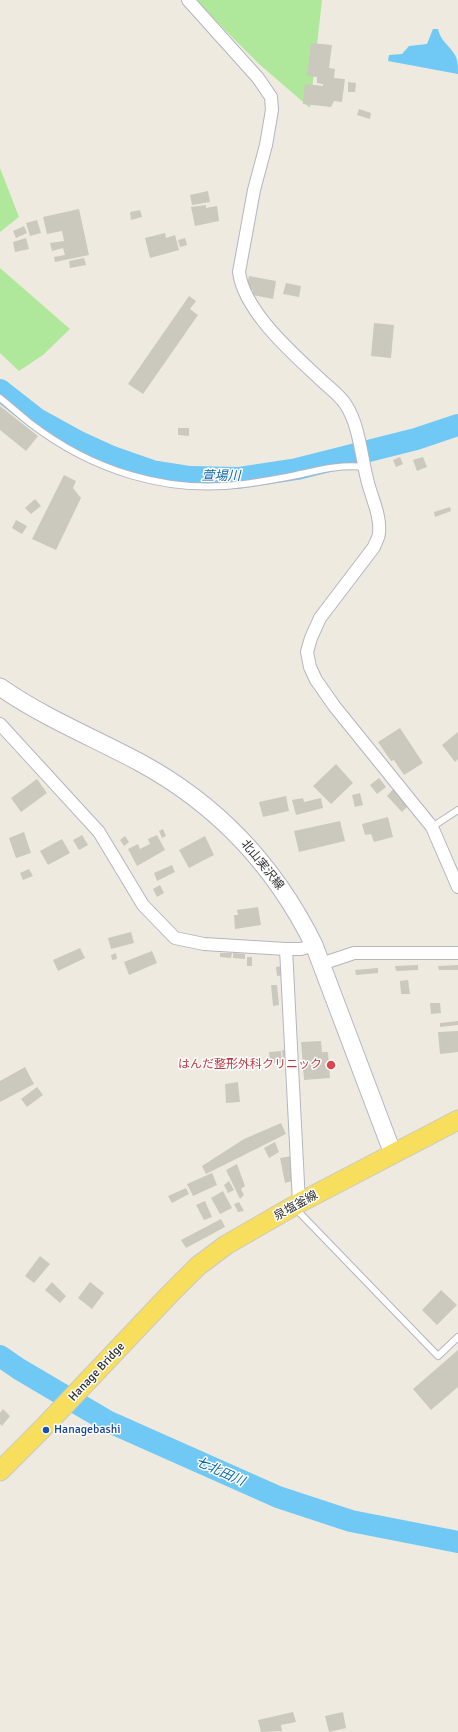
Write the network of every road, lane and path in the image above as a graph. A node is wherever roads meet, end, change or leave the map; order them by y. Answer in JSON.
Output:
{"nodes":[{"id":1,"x":188,"y":0,"type":"edge"},
{"id":2,"x":0,"y":398,"type":"edge"},
{"id":3,"x":363,"y":463,"type":"junction"},
{"id":4,"x":0,"y":687,"type":"edge"},
{"id":5,"x":0,"y":724,"type":"edge"},
{"id":6,"x":458,"y":810,"type":"edge"},
{"id":7,"x":432,"y":827,"type":"junction"},
{"id":8,"x":458,"y":887,"type":"edge"},
{"id":9,"x":314,"y":945,"type":"junction"},
{"id":10,"x":286,"y":949,"type":"junction"},
{"id":11,"x":458,"y":953,"type":"edge"},
{"id":12,"x":321,"y":964,"type":"junction"},
{"id":13,"x":458,"y":1120,"type":"edge"},
{"id":14,"x":393,"y":1154,"type":"junction"},
{"id":15,"x":296,"y":1205,"type":"junction"},
{"id":16,"x":150,"y":1315,"type":"joint"},
{"id":17,"x":458,"y":1337,"type":"edge"},
{"id":18,"x":0,"y":1471,"type":"edge"}],
"edges":[{"from":1,"to":3,"type":"street"},
{"from":2,"to":3,"type":"lane"},
{"from":3,"to":7,"type":"street"},
{"from":4,"to":9,"type":"street","name":"北山実沢線"},
{"from":5,"to":10,"type":"street"},
{"from":6,"to":7,"type":"lane"},
{"from":7,"to":8,"type":"street"},
{"from":9,"to":10,"type":"street"},
{"from":9,"to":12,"type":"street","name":"北山実沢線"},
{"from":10,"to":15,"type":"street"},
{"from":11,"to":12,"type":"street"},
{"from":12,"to":14,"type":"street","name":"北山実沢線"},
{"from":13,"to":14,"type":"main road","name":"泉塩釜線"},
{"from":14,"to":15,"type":"main road","name":"泉塩釜線"},
{"from":15,"to":16,"type":"main road","name":"泉塩釜線"},
{"from":15,"to":17,"type":"lane"},
{"from":16,"to":18,"type":"main road","name":"Hanage Bridge"}]}
